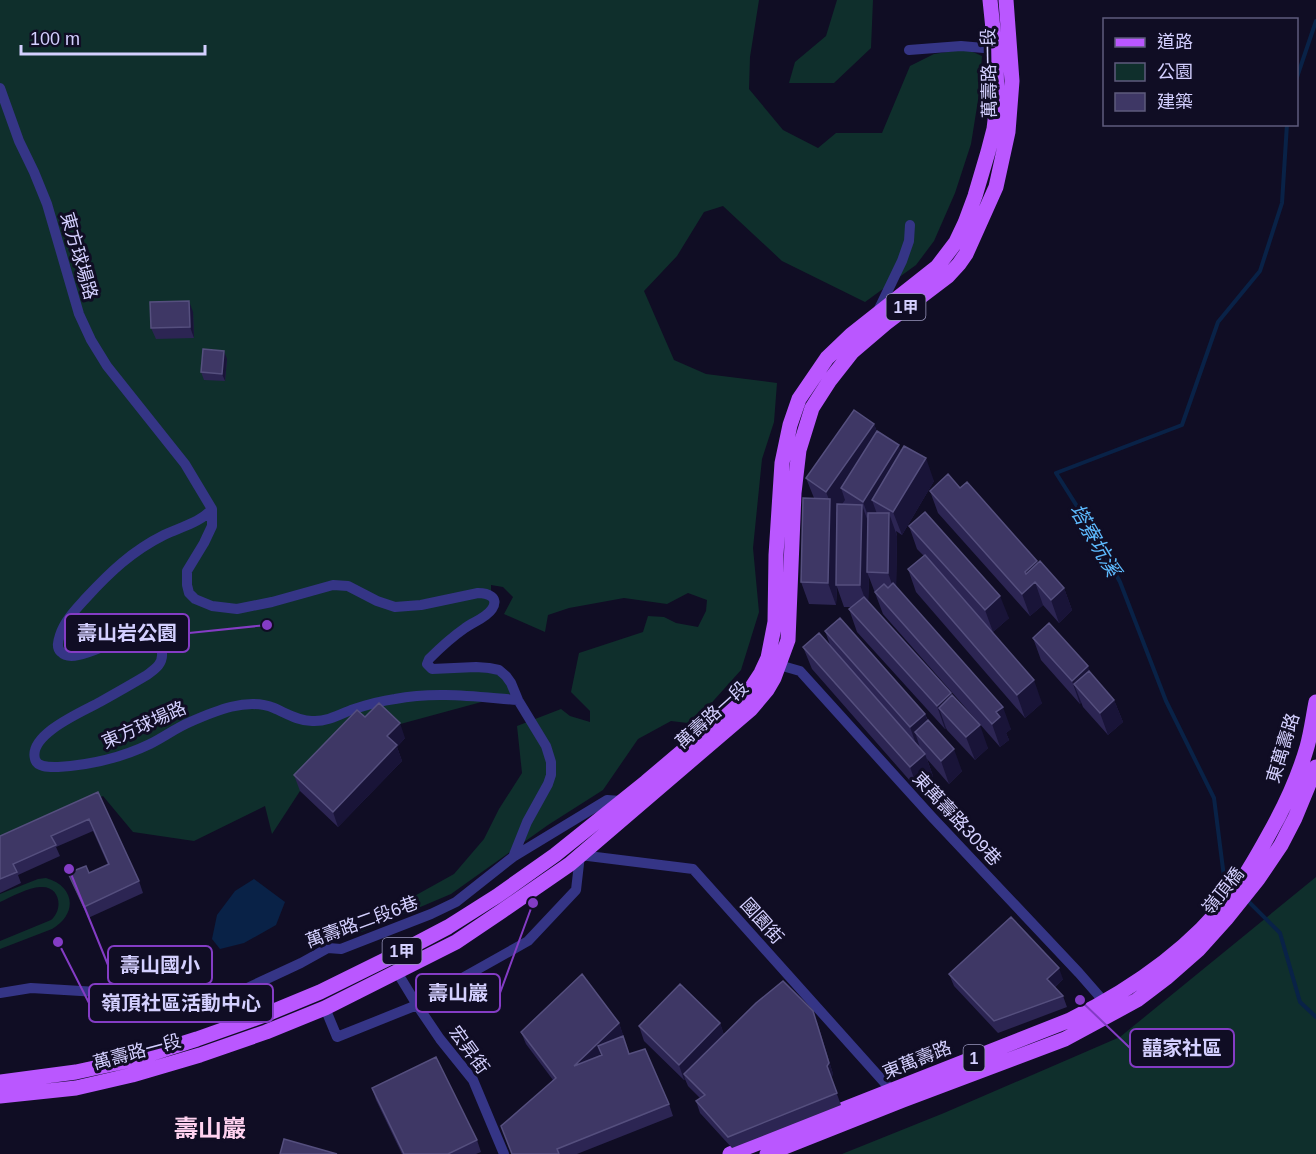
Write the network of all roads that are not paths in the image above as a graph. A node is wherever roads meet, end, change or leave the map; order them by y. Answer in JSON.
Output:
{"nodes":[{"id":1,"x":990,"y":0,"type":"edge"},
{"id":2,"x":1006,"y":0,"type":"edge"},
{"id":3,"x":995,"y":49,"type":"junction"},
{"id":4,"x":909,"y":50,"type":"dead end"},
{"id":5,"x":0,"y":88,"type":"edge"},
{"id":6,"x":910,"y":225,"type":"dead end"},
{"id":7,"x":881,"y":318,"type":"junction"},
{"id":8,"x":212,"y":509,"type":"junction"},
{"id":9,"x":774,"y":662,"type":"junction"},
{"id":10,"x":518,"y":700,"type":"junction"},
{"id":11,"x":1316,"y":702,"type":"edge"},
{"id":12,"x":1316,"y":766,"type":"edge"},
{"id":13,"x":625,"y":807,"type":"junction"},
{"id":14,"x":1290,"y":812,"type":"junction"},
{"id":15,"x":576,"y":849,"type":"junction"},
{"id":16,"x":513,"y":857,"type":"junction"},
{"id":17,"x":1201,"y":930,"type":"joint"},
{"id":18,"x":397,"y":972,"type":"junction"},
{"id":19,"x":1167,"y":978,"type":"joint"},
{"id":20,"x":0,"y":993,"type":"edge"},
{"id":21,"x":417,"y":1005,"type":"junction"},
{"id":22,"x":325,"y":1008,"type":"junction"},
{"id":23,"x":1110,"y":1008,"type":"junction"},
{"id":24,"x":0,"y":1082,"type":"edge"},
{"id":25,"x":892,"y":1091,"type":"junction"},
{"id":26,"x":0,"y":1096,"type":"edge"},
{"id":27,"x":504,"y":1154,"type":"edge"},
{"id":28,"x":730,"y":1154,"type":"edge"},
{"id":29,"x":767,"y":1154,"type":"edge"}],
"edges":[{"from":1,"to":3,"type":"main road","name":"萬壽路一段","number":"1甲"},
{"from":2,"to":7,"type":"main road","name":"萬壽路一段","number":"1甲"},
{"from":3,"to":4,"type":"street"},
{"from":3,"to":7,"type":"main road","name":"萬壽路一段","number":"1甲"},
{"from":5,"to":8,"type":"street","name":"東方球場路"},
{"from":6,"to":7,"type":"street"},
{"from":7,"to":9,"type":"main road","name":"萬壽路一段","number":"1甲"},
{"from":8,"to":10,"type":"street"},
{"from":8,"to":10,"type":"street","name":"東方球場路"},
{"from":9,"to":13,"type":"main road","name":"萬壽路一段","number":"1甲"},
{"from":9,"to":23,"type":"street","name":"東萬壽路309巷"},
{"from":10,"to":16,"type":"street"},
{"from":11,"to":14,"type":"main road","name":"東萬壽路","number":"1"},
{"from":12,"to":14,"type":"main road","name":"東萬壽路","number":"1"},
{"from":13,"to":15,"type":"main road","name":"萬壽路一段","number":"1甲"},
{"from":13,"to":16,"type":"street"},
{"from":14,"to":17,"type":"main road","name":"嶺頂橋","number":"1"},
{"from":14,"to":19,"type":"main road","name":"嶺頂橋","number":"1"},
{"from":15,"to":18,"type":"main road","name":"萬壽路一段","number":"1甲"},
{"from":15,"to":21,"type":"street"},
{"from":15,"to":24,"type":"main road","name":"萬壽路一段","number":"1甲"},
{"from":15,"to":25,"type":"street","name":"國園街"},
{"from":16,"to":20,"type":"street","name":"萬壽路二段6巷"},
{"from":17,"to":23,"type":"main road","name":"東萬壽路","number":"1"},
{"from":18,"to":21,"type":"street","name":"宏昇街"},
{"from":18,"to":22,"type":"main road","name":"萬壽路一段","number":"1甲"},
{"from":19,"to":23,"type":"main road","name":"東萬壽路","number":"1"},
{"from":21,"to":22,"type":"street"},
{"from":21,"to":27,"type":"street","name":"宏昇街"},
{"from":22,"to":26,"type":"main road","name":"萬壽路一段","number":"1甲"},
{"from":23,"to":25,"type":"main road","name":"東萬壽路","number":"1"},
{"from":23,"to":29,"type":"main road","name":"東萬壽路","number":"1"},
{"from":25,"to":28,"type":"main road","name":"東萬壽路","number":"1"}]}
